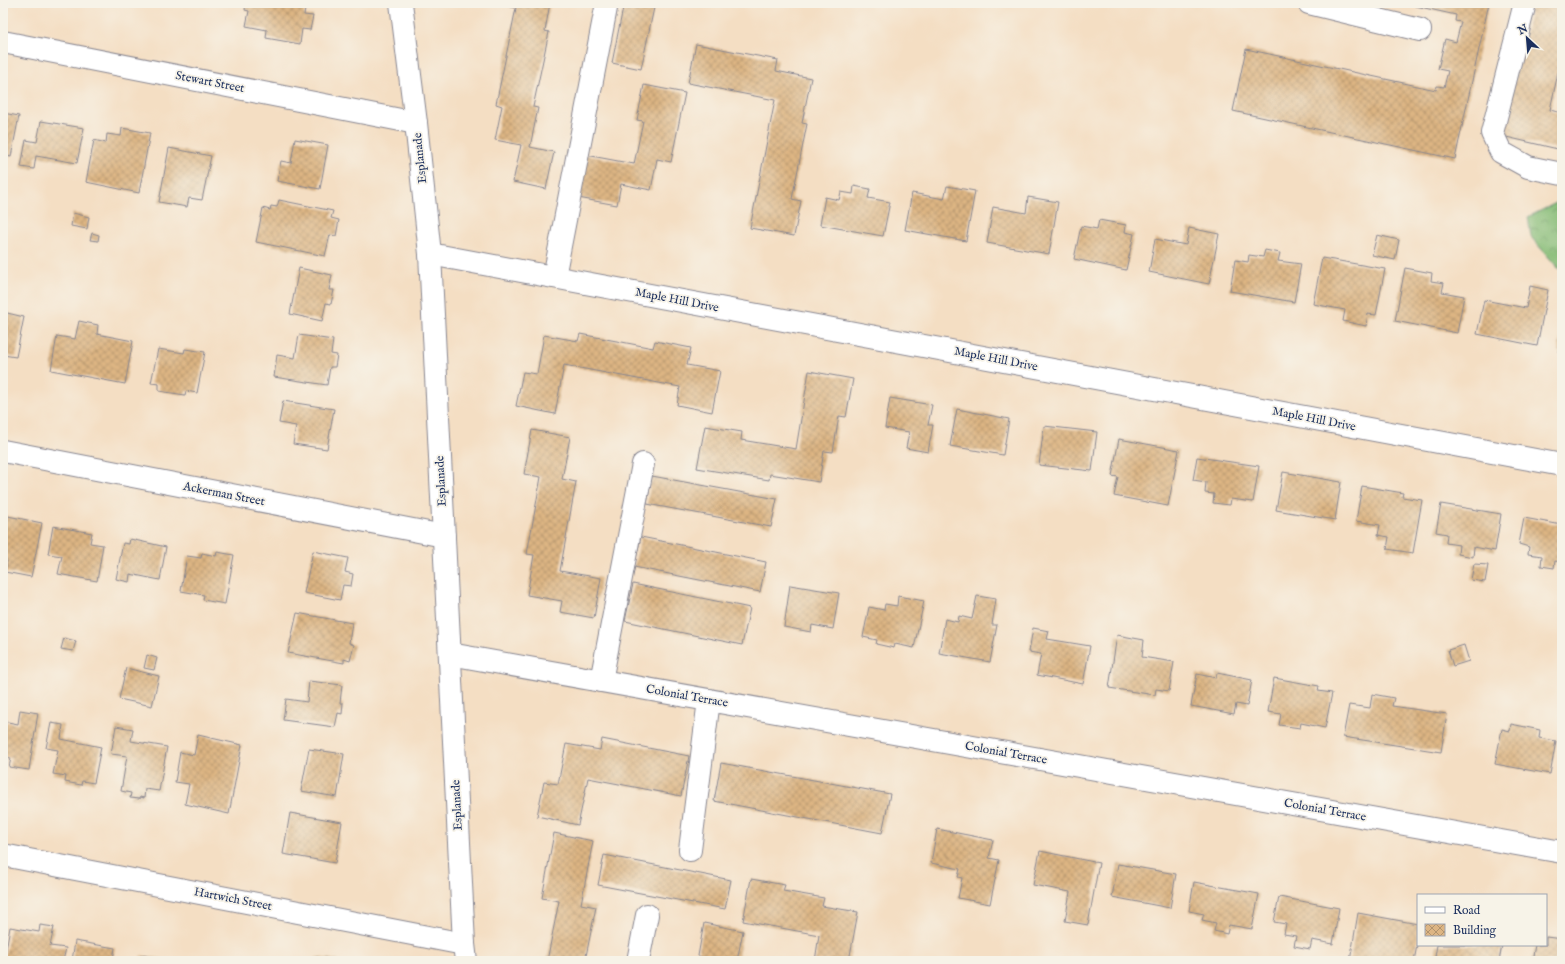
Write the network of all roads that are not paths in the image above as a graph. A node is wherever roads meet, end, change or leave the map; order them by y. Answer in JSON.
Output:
{"nodes":[{"id":1,"x":400,"y":3,"type":"edge"},
{"id":2,"x":608,"y":3,"type":"edge"},
{"id":3,"x":1309,"y":3,"type":"edge"},
{"id":4,"x":1525,"y":3,"type":"edge"},
{"id":5,"x":1420,"y":30,"type":"dead end"},
{"id":6,"x":3,"y":42,"type":"edge"},
{"id":7,"x":416,"y":123,"type":"junction"},
{"id":8,"x":1562,"y":174,"type":"edge"},
{"id":9,"x":430,"y":254,"type":"junction"},
{"id":10,"x":554,"y":277,"type":"junction"},
{"id":11,"x":3,"y":451,"type":"edge"},
{"id":12,"x":643,"y":464,"type":"dead end"},
{"id":13,"x":1562,"y":465,"type":"edge"},
{"id":14,"x":444,"y":536,"type":"junction"},
{"id":15,"x":450,"y":654,"type":"junction"},
{"id":16,"x":601,"y":681,"type":"junction"},
{"id":17,"x":710,"y":700,"type":"junction"},
{"id":18,"x":690,"y":850,"type":"dead end"},
{"id":19,"x":1562,"y":852,"type":"edge"},
{"id":20,"x":3,"y":855,"type":"edge"},
{"id":21,"x":647,"y":916,"type":"dead end"},
{"id":22,"x":465,"y":952,"type":"edge"},
{"id":23,"x":638,"y":961,"type":"edge"}],
"edges":[{"from":1,"to":7,"type":"street","name":"Esplanade"},
{"from":2,"to":10,"type":"street"},
{"from":3,"to":5,"type":"street"},
{"from":4,"to":8,"type":"street"},
{"from":6,"to":7,"type":"street","name":"Stewart Street"},
{"from":7,"to":9,"type":"street","name":"Esplanade"},
{"from":9,"to":10,"type":"street","name":"Maple Hill Drive"},
{"from":9,"to":14,"type":"street","name":"Esplanade"},
{"from":10,"to":13,"type":"street","name":"Maple Hill Drive"},
{"from":11,"to":14,"type":"street","name":"Ackerman Street"},
{"from":12,"to":16,"type":"street"},
{"from":14,"to":15,"type":"street","name":"Esplanade"},
{"from":15,"to":16,"type":"street","name":"Colonial Terrace"},
{"from":15,"to":22,"type":"street","name":"Esplanade"},
{"from":16,"to":17,"type":"street","name":"Colonial Terrace"},
{"from":17,"to":18,"type":"street"},
{"from":17,"to":19,"type":"street","name":"Colonial Terrace"},
{"from":20,"to":22,"type":"street","name":"Hartwich Street"},
{"from":21,"to":23,"type":"street"}]}
